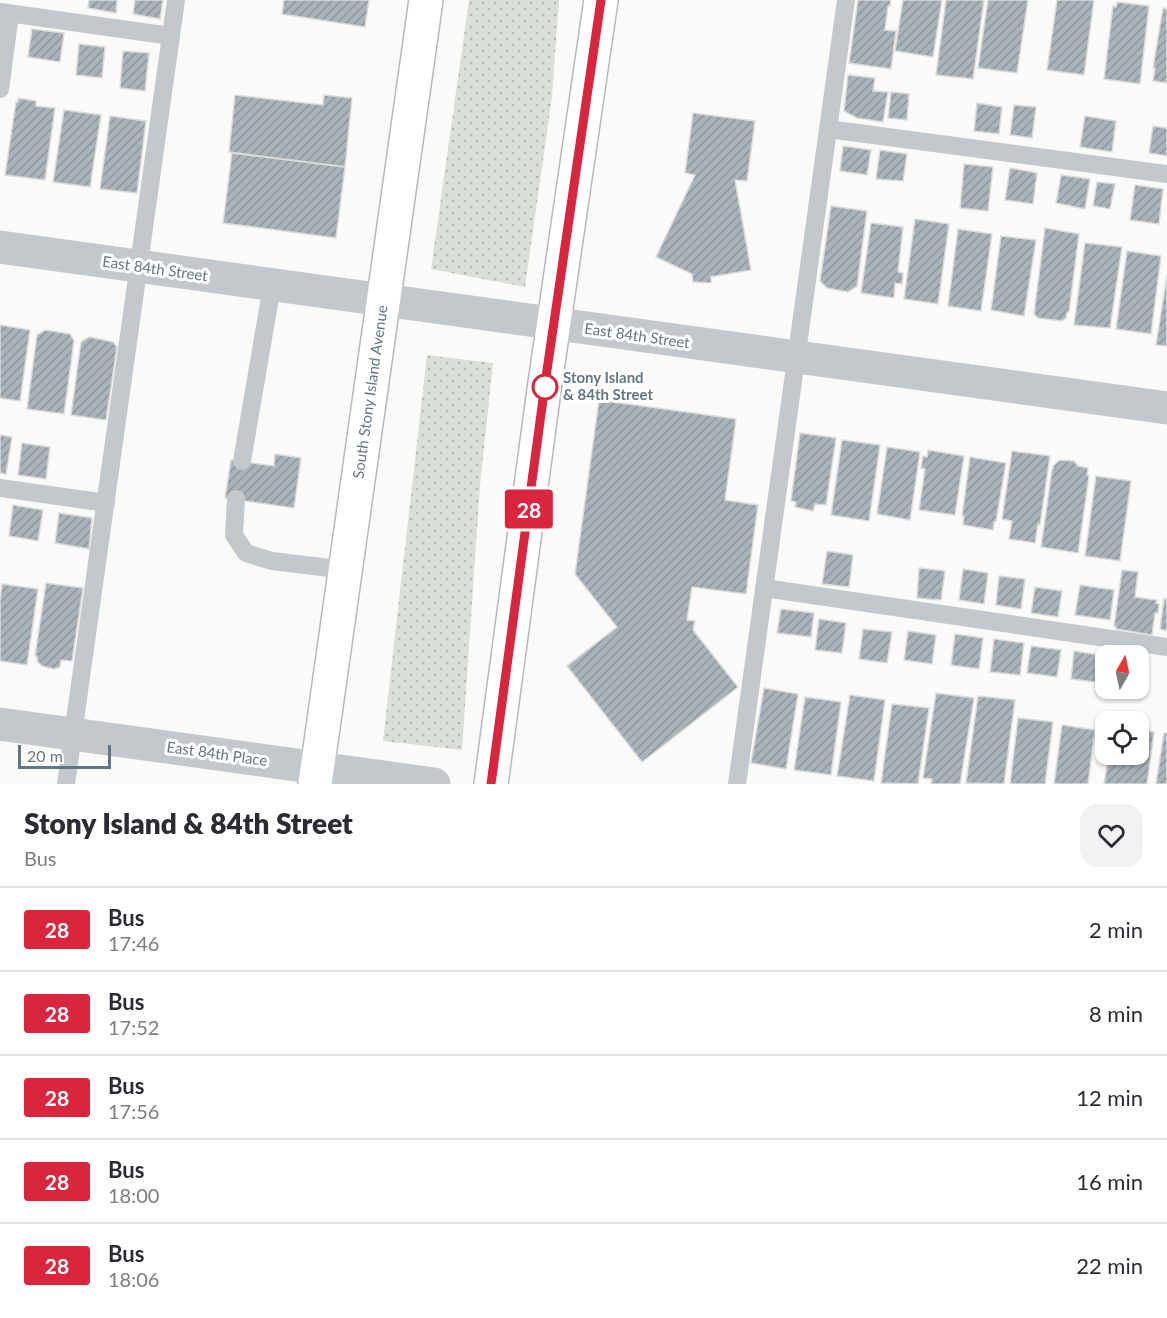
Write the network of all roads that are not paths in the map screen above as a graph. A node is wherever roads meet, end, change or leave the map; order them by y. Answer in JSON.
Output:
{"nodes":[{"id":1,"x":176,"y":0,"type":"edge"},
{"id":2,"x":426,"y":0,"type":"edge"},
{"id":3,"x":601,"y":0,"type":"edge"},
{"id":4,"x":846,"y":0,"type":"edge"},
{"id":5,"x":5,"y":13,"type":"edge"},
{"id":6,"x":171,"y":36,"type":"junction"},
{"id":7,"x":0,"y":89,"type":"edge"},
{"id":8,"x":828,"y":129,"type":"junction"},
{"id":9,"x":1167,"y":174,"type":"edge"},
{"id":10,"x":0,"y":247,"type":"edge"},
{"id":11,"x":139,"y":267,"type":"junction"},
{"id":12,"x":272,"y":286,"type":"junction"},
{"id":13,"x":384,"y":301,"type":"junction"},
{"id":14,"x":554,"y":324,"type":"junction"},
{"id":15,"x":796,"y":357,"type":"junction"},
{"id":16,"x":1167,"y":408,"type":"edge"},
{"id":17,"x":242,"y":461,"type":"dead end"},
{"id":18,"x":0,"y":488,"type":"edge"},
{"id":19,"x":236,"y":499,"type":"dead end"},
{"id":20,"x":106,"y":503,"type":"junction"},
{"id":21,"x":346,"y":570,"type":"junction"},
{"id":22,"x":764,"y":588,"type":"junction"},
{"id":23,"x":1167,"y":647,"type":"edge"},
{"id":24,"x":0,"y":724,"type":"edge"},
{"id":25,"x":73,"y":734,"type":"junction"},
{"id":26,"x":316,"y":776,"type":"edge"},
{"id":27,"x":66,"y":784,"type":"edge"},
{"id":28,"x":434,"y":784,"type":"edge"},
{"id":29,"x":491,"y":784,"type":"edge"},
{"id":30,"x":737,"y":784,"type":"edge"}],
"edges":[{"from":1,"to":6,"type":"lane"},
{"from":2,"to":13,"type":"highway","name":"South Stony Island Avenue"},
{"from":3,"to":14,"type":"highway"},
{"from":4,"to":8,"type":"lane"},
{"from":5,"to":6,"type":"lane"},
{"from":5,"to":7,"type":"lane"},
{"from":6,"to":11,"type":"lane"},
{"from":8,"to":9,"type":"lane"},
{"from":8,"to":15,"type":"lane"},
{"from":10,"to":11,"type":"street","name":"East 84th Street"},
{"from":11,"to":12,"type":"street","name":"East 84th Street"},
{"from":11,"to":20,"type":"lane"},
{"from":12,"to":13,"type":"street","name":"East 84th Street"},
{"from":12,"to":17,"type":"lane"},
{"from":13,"to":14,"type":"street","name":"East 84th Street"},
{"from":13,"to":21,"type":"highway","name":"South Stony Island Avenue"},
{"from":14,"to":15,"type":"street","name":"East 84th Street"},
{"from":14,"to":29,"type":"highway"},
{"from":15,"to":16,"type":"street","name":"East 84th Street"},
{"from":15,"to":22,"type":"lane"},
{"from":18,"to":20,"type":"lane"},
{"from":19,"to":21,"type":"lane"},
{"from":20,"to":25,"type":"lane"},
{"from":21,"to":26,"type":"highway","name":"South Stony Island Avenue"},
{"from":22,"to":23,"type":"lane"},
{"from":22,"to":30,"type":"lane"},
{"from":24,"to":25,"type":"street","name":"East 84th Place"},
{"from":25,"to":26,"type":"street","name":"East 84th Place"},
{"from":25,"to":27,"type":"lane"},
{"from":26,"to":28,"type":"street","name":"East 84th Place"}]}
